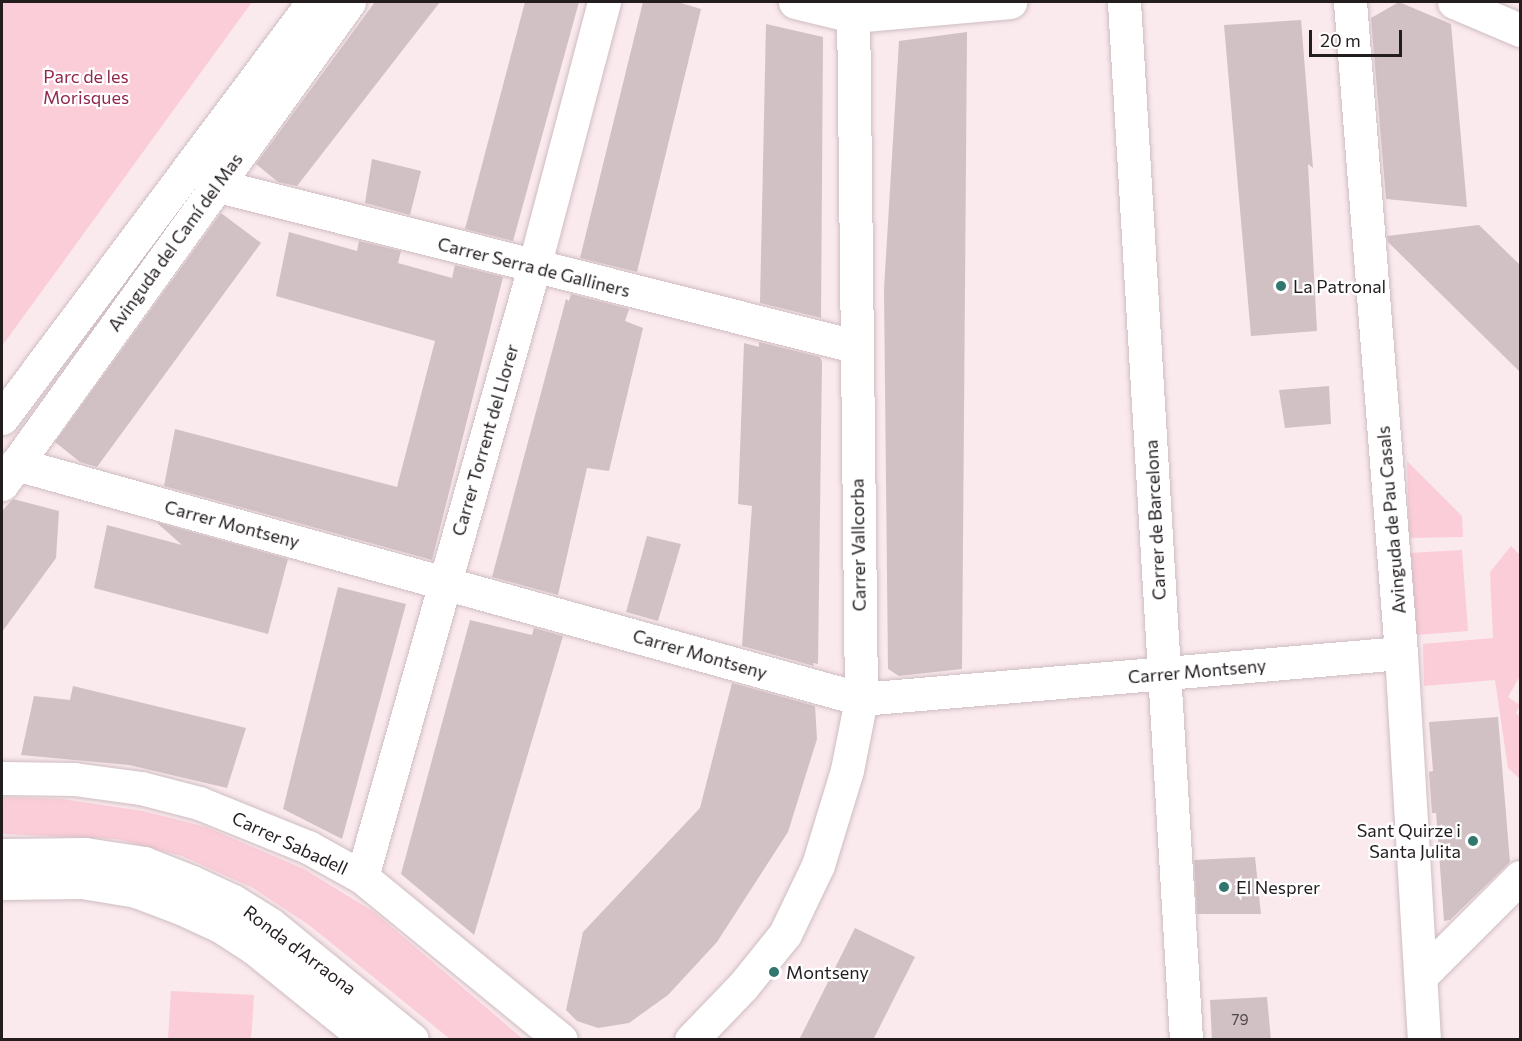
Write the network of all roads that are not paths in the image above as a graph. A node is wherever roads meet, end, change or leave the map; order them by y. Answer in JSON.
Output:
{"nodes":[{"id":1,"x":313,"y":2,"type":"edge"},
{"id":2,"x":349,"y":2,"type":"edge"},
{"id":3,"x":604,"y":2,"type":"edge"},
{"id":4,"x":795,"y":2,"type":"edge"},
{"id":5,"x":1010,"y":2,"type":"edge"},
{"id":6,"x":1124,"y":2,"type":"edge"},
{"id":7,"x":1350,"y":2,"type":"edge"},
{"id":8,"x":1454,"y":2,"type":"edge"},
{"id":9,"x":853,"y":9,"type":"edge"},
{"id":10,"x":1521,"y":30,"type":"edge"},
{"id":11,"x":215,"y":185,"type":"junction"},
{"id":12,"x":534,"y":267,"type":"junction"},
{"id":13,"x":854,"y":346,"type":"junction"},
{"id":14,"x":2,"y":418,"type":"edge"},
{"id":15,"x":9,"y":474,"type":"edge"},
{"id":16,"x":445,"y":583,"type":"junction"},
{"id":17,"x":1401,"y":653,"type":"junction"},
{"id":18,"x":1164,"y":674,"type":"junction"},
{"id":19,"x":861,"y":699,"type":"junction"},
{"id":20,"x":2,"y":778,"type":"edge"},
{"id":21,"x":2,"y":855,"type":"edge"},
{"id":22,"x":362,"y":877,"type":"junction"},
{"id":23,"x":1521,"y":877,"type":"edge"},
{"id":24,"x":2,"y":883,"type":"edge"},
{"id":25,"x":1421,"y":976,"type":"junction"},
{"id":26,"x":368,"y":1040,"type":"edge"},
{"id":27,"x":412,"y":1040,"type":"edge"},
{"id":28,"x":561,"y":1040,"type":"edge"},
{"id":29,"x":691,"y":1040,"type":"edge"},
{"id":30,"x":1186,"y":1040,"type":"edge"},
{"id":31,"x":1424,"y":1040,"type":"edge"}],
"edges":[{"from":1,"to":14,"type":"street","name":"Avinguda del Camí del Mas"},
{"from":2,"to":11,"type":"street","name":"Avinguda del Camí del Mas"},
{"from":3,"to":12,"type":"street","name":"Carrer Torrent del Llorer"},
{"from":4,"to":9,"type":"street"},
{"from":5,"to":9,"type":"street"},
{"from":6,"to":18,"type":"street","name":"Carrer de Barcelona"},
{"from":7,"to":17,"type":"street","name":"Avinguda de Pau Casals"},
{"from":8,"to":10,"type":"street"},
{"from":9,"to":13,"type":"street","name":"Carrer Vallcorba"},
{"from":11,"to":12,"type":"street","name":"Carrer Serra de Galliners"},
{"from":11,"to":15,"type":"street","name":"Avinguda del Camí del Mas"},
{"from":12,"to":13,"type":"street","name":"Carrer Serra de Galliners"},
{"from":12,"to":16,"type":"street","name":"Carrer Torrent del Llorer"},
{"from":13,"to":19,"type":"street","name":"Carrer Vallcorba"},
{"from":15,"to":16,"type":"street","name":"Carrer Montseny"},
{"from":16,"to":19,"type":"street","name":"Carrer Montseny"},
{"from":16,"to":22,"type":"street","name":"Carrer Torrent del Llorer"},
{"from":17,"to":18,"type":"street","name":"Carrer Montseny"},
{"from":17,"to":25,"type":"street","name":"Avinguda de Pau Casals"},
{"from":18,"to":19,"type":"street","name":"Carrer Montseny"},
{"from":18,"to":30,"type":"street","name":"Carrer de Barcelona"},
{"from":19,"to":29,"type":"street","name":"Carrer Vallcorba"},
{"from":20,"to":22,"type":"street","name":"Carrer Sabadell"},
{"from":21,"to":27,"type":"street","name":"Ronda d'Arraona"},
{"from":22,"to":28,"type":"street","name":"Carrer Sabadell"},
{"from":23,"to":25,"type":"street"},
{"from":24,"to":26,"type":"street","name":"Ronda d'Arraona"},
{"from":25,"to":31,"type":"street","name":"Avinguda de Pau Casals"}]}
